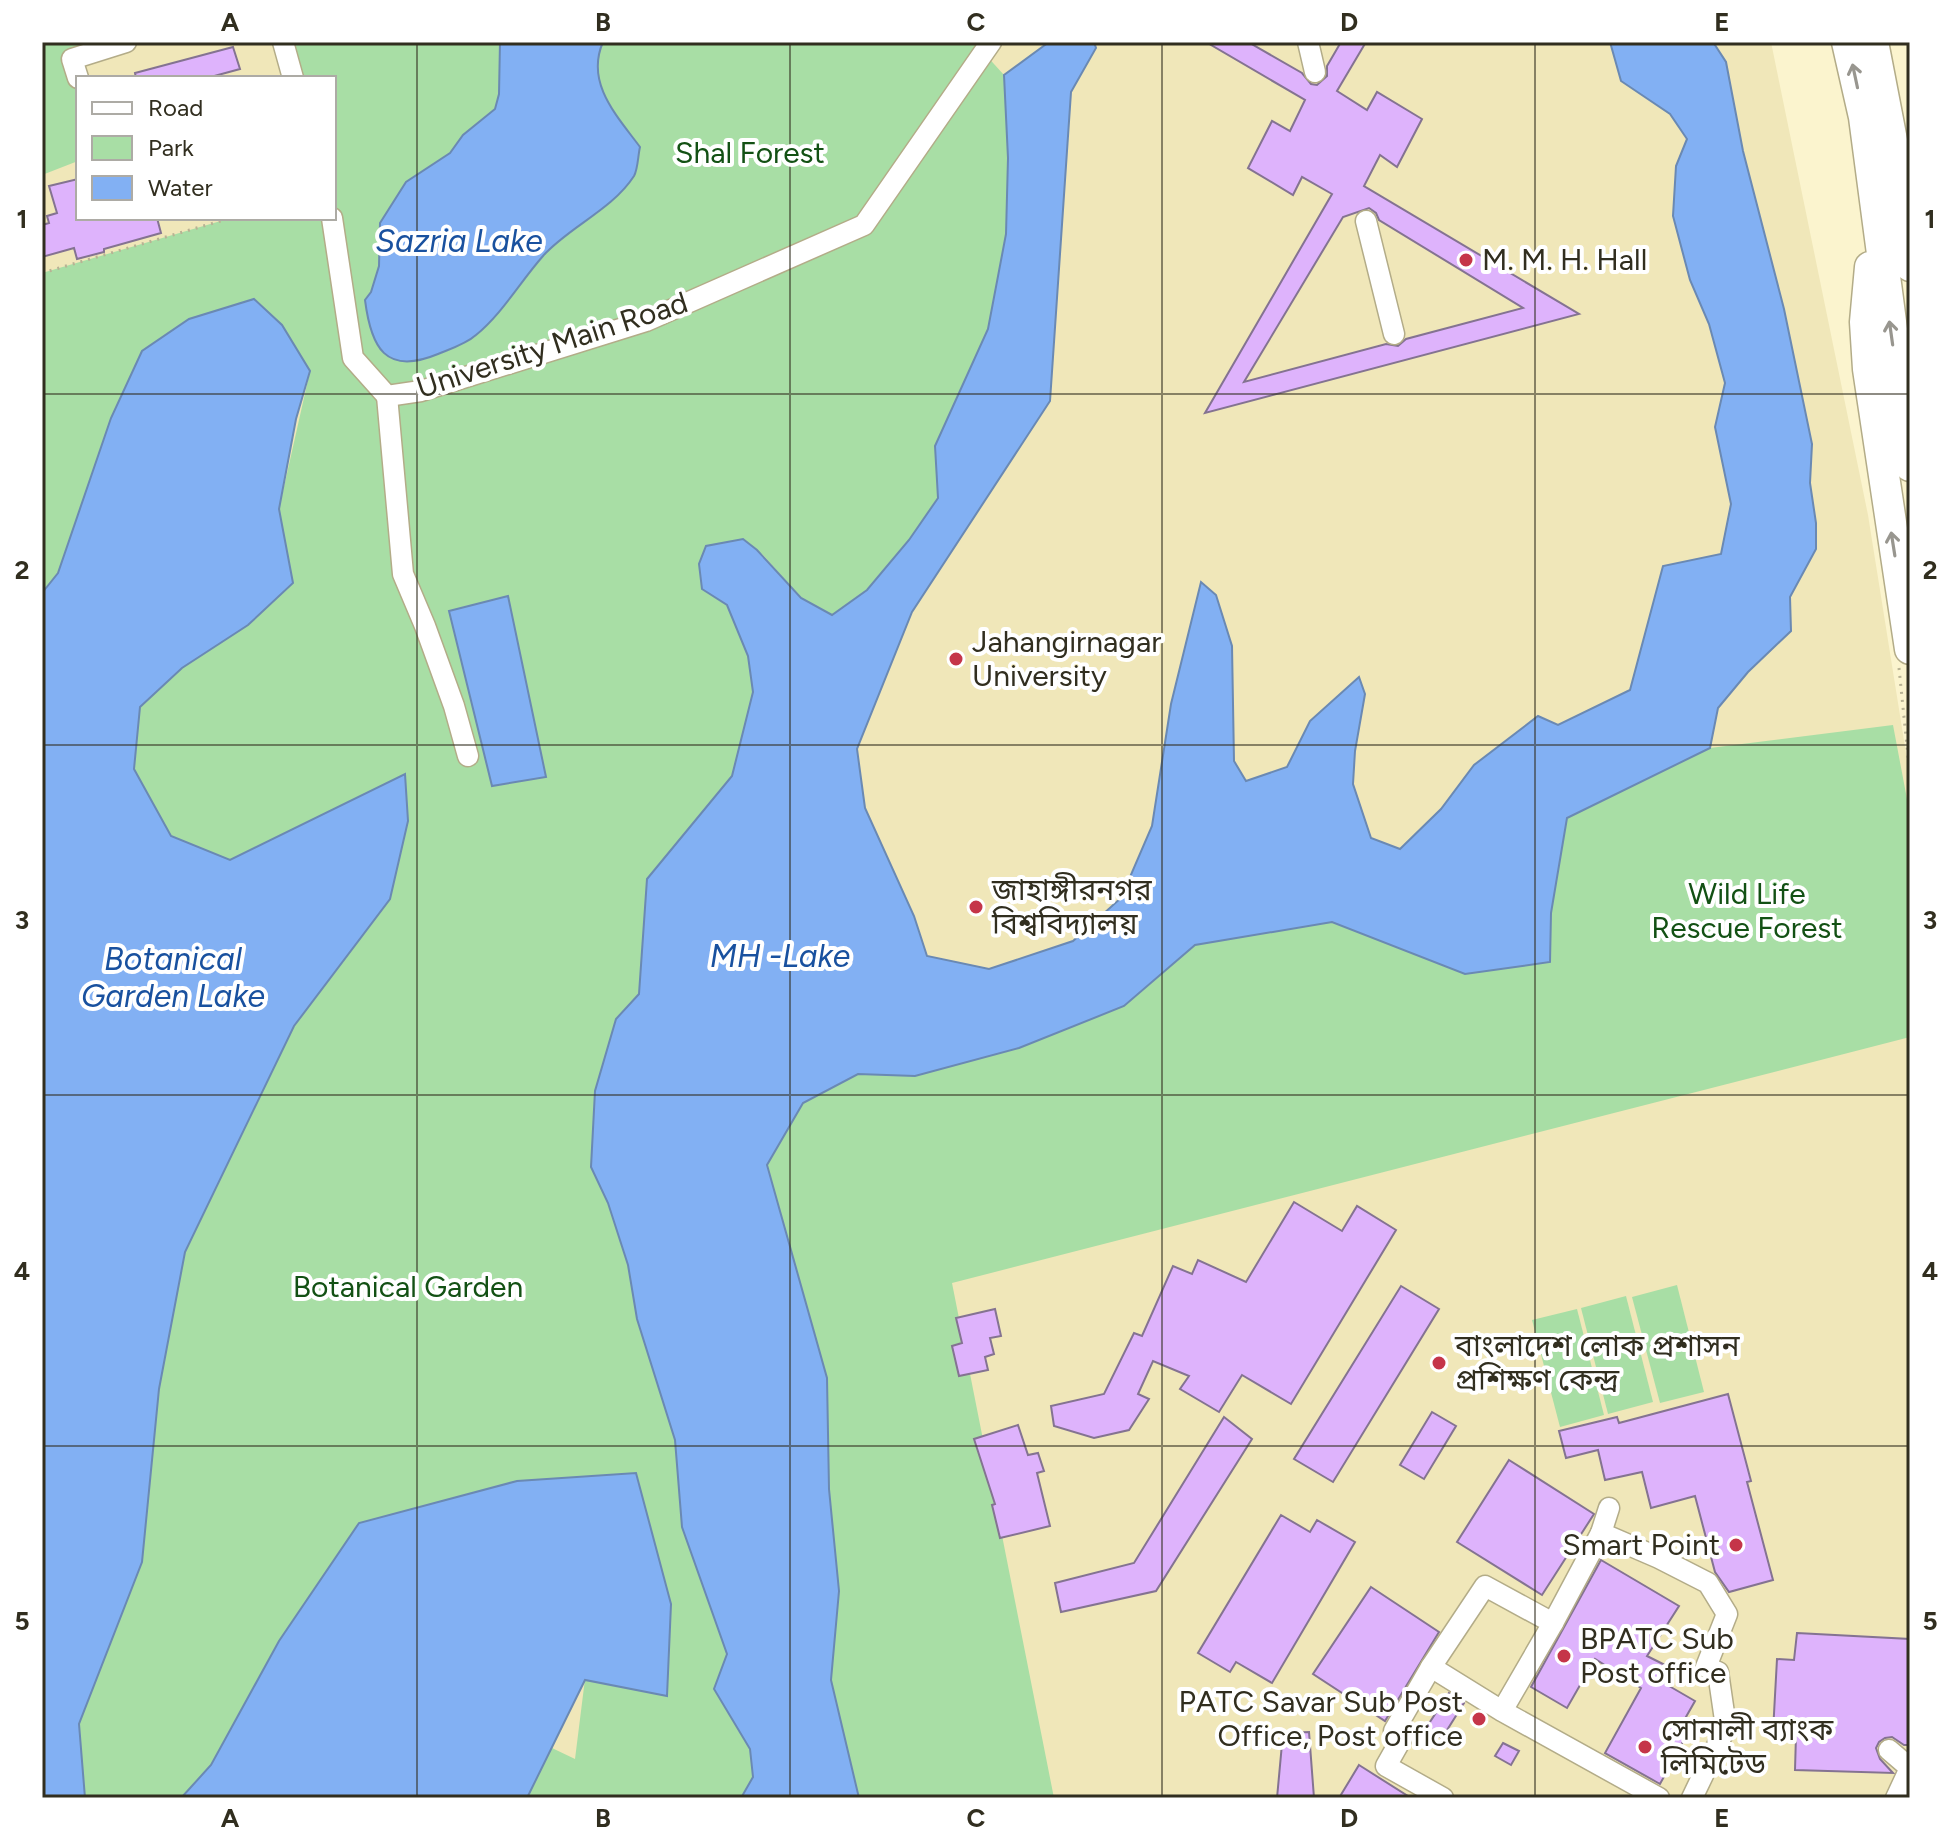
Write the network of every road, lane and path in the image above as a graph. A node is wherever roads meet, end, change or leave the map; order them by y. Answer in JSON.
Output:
{"nodes":[{"id":1,"x":126,"y":42,"type":"edge"},
{"id":2,"x":283,"y":42,"type":"edge"},
{"id":3,"x":991,"y":42,"type":"edge"},
{"id":4,"x":1308,"y":42,"type":"edge"},
{"id":5,"x":1847,"y":42,"type":"edge"},
{"id":6,"x":1873,"y":42,"type":"edge"},
{"id":7,"x":1315,"y":72,"type":"dead end"},
{"id":8,"x":77,"y":76,"type":"edge"},
{"id":9,"x":292,"y":76,"type":"edge"},
{"id":10,"x":224,"y":220,"type":"edge"},
{"id":11,"x":332,"y":220,"type":"edge"},
{"id":12,"x":1366,"y":221,"type":"dead end"},
{"id":13,"x":1878,"y":233,"type":"junction"},
{"id":14,"x":1910,"y":266,"type":"edge"},
{"id":15,"x":42,"y":273,"type":"edge"},
{"id":16,"x":1394,"y":334,"type":"dead end"},
{"id":17,"x":387,"y":396,"type":"junction"},
{"id":18,"x":1910,"y":466,"type":"edge"},
{"id":19,"x":1910,"y":649,"type":"edge"},
{"id":20,"x":468,"y":756,"type":"dead end"},
{"id":21,"x":1609,"y":1508,"type":"dead end"},
{"id":22,"x":1601,"y":1533,"type":"junction"},
{"id":23,"x":1553,"y":1623,"type":"junction"},
{"id":24,"x":1431,"y":1667,"type":"junction"},
{"id":25,"x":1502,"y":1711,"type":"junction"},
{"id":26,"x":1889,"y":1750,"type":"dead end"},
{"id":27,"x":1443,"y":1798,"type":"edge"},
{"id":28,"x":1659,"y":1798,"type":"edge"},
{"id":29,"x":1692,"y":1798,"type":"edge"},
{"id":30,"x":1896,"y":1798,"type":"edge"}],
"edges":[{"from":1,"to":8,"type":"street"},
{"from":2,"to":9,"type":"street"},
{"from":3,"to":17,"type":"street","name":"University Main Road"},
{"from":4,"to":7,"type":"street"},
{"from":13,"to":5,"type":"highway","one_way":true},
{"from":6,"to":14,"type":"highway"},
{"from":10,"to":15,"type":"path"},
{"from":11,"to":17,"type":"street","name":"University Main Road"},
{"from":12,"to":16,"type":"street"},
{"from":18,"to":13,"type":"highway","one_way":true},
{"from":19,"to":13,"type":"highway","one_way":true},
{"from":17,"to":20,"type":"street"},
{"from":21,"to":22,"type":"street"},
{"from":22,"to":23,"type":"street"},
{"from":22,"to":29,"type":"street"},
{"from":23,"to":24,"type":"street"},
{"from":23,"to":25,"type":"street"},
{"from":24,"to":25,"type":"street"},
{"from":24,"to":27,"type":"street"},
{"from":25,"to":28,"type":"street"},
{"from":26,"to":30,"type":"street"}]}
